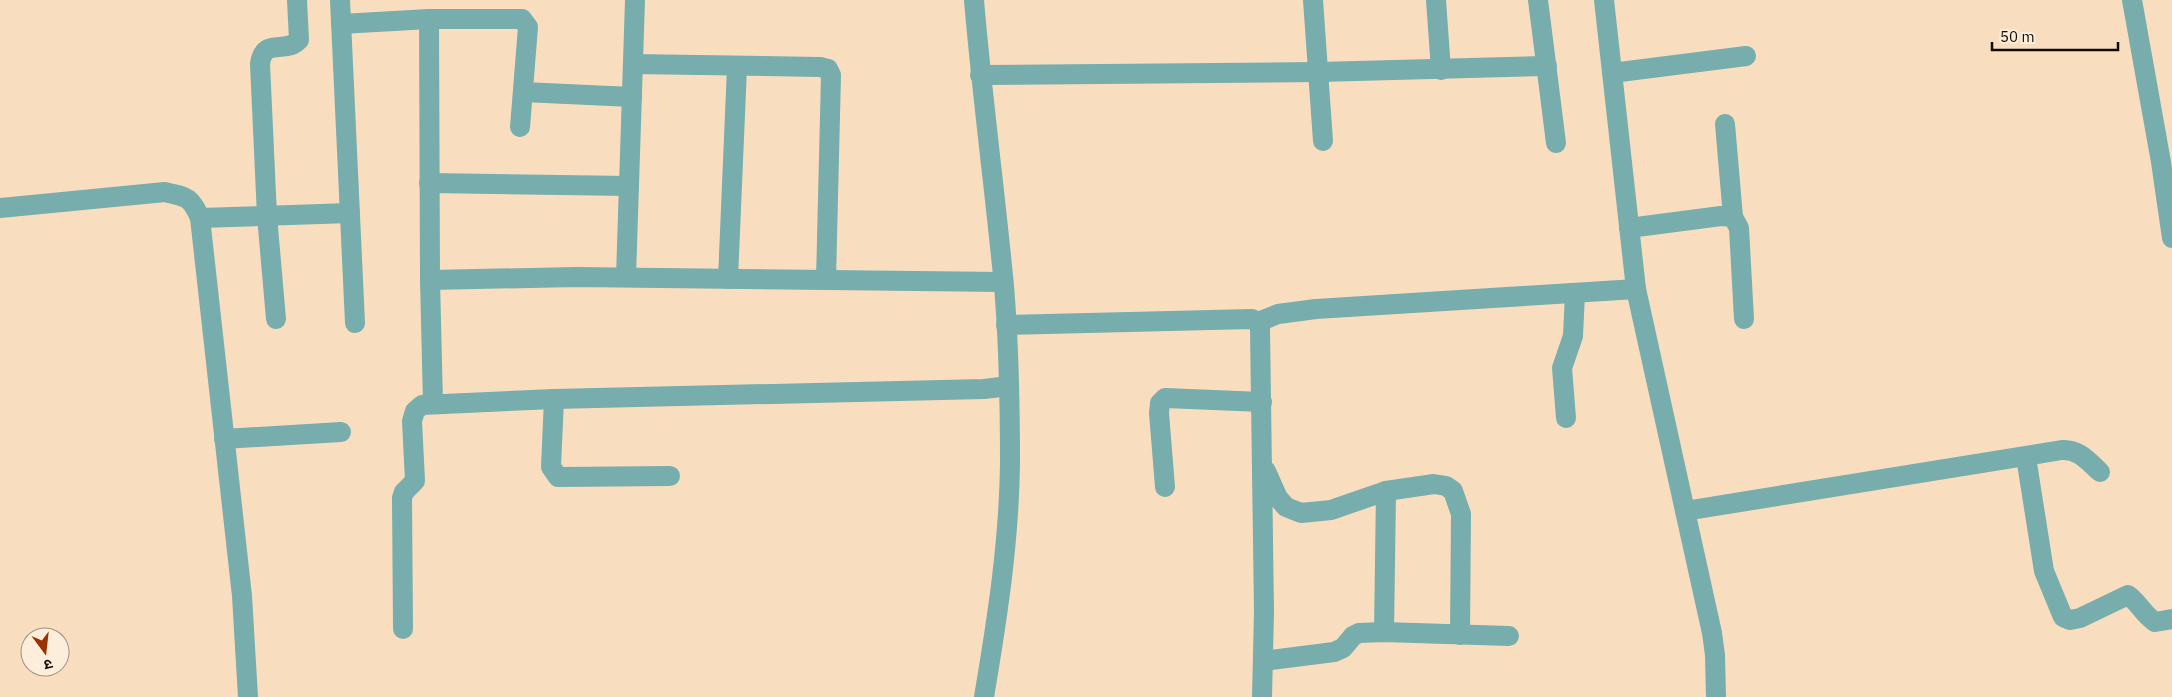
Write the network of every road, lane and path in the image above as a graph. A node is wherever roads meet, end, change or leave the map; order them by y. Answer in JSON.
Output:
{"nodes":[{"id":1,"x":297,"y":0,"type":"edge"},
{"id":2,"x":340,"y":0,"type":"edge"},
{"id":3,"x":635,"y":0,"type":"edge"},
{"id":4,"x":974,"y":0,"type":"edge"},
{"id":5,"x":1313,"y":0,"type":"edge"},
{"id":6,"x":1436,"y":0,"type":"edge"},
{"id":7,"x":1538,"y":0,"type":"edge"},
{"id":8,"x":1604,"y":0,"type":"edge"},
{"id":9,"x":2132,"y":0,"type":"edge"},
{"id":10,"x":429,"y":19,"type":"junction"},
{"id":11,"x":341,"y":24,"type":"junction"},
{"id":12,"x":1746,"y":56,"type":"dead end"},
{"id":13,"x":633,"y":64,"type":"junction"},
{"id":14,"x":1546,"y":66,"type":"junction"},
{"id":15,"x":737,"y":67,"type":"junction"},
{"id":16,"x":1441,"y":70,"type":"junction"},
{"id":17,"x":1318,"y":72,"type":"junction"},
{"id":18,"x":1612,"y":73,"type":"junction"},
{"id":19,"x":980,"y":75,"type":"junction"},
{"id":20,"x":523,"y":92,"type":"junction"},
{"id":21,"x":632,"y":97,"type":"junction"},
{"id":22,"x":1725,"y":124,"type":"dead end"},
{"id":23,"x":520,"y":127,"type":"dead end"},
{"id":24,"x":1323,"y":141,"type":"dead end"},
{"id":25,"x":1556,"y":143,"type":"dead end"},
{"id":26,"x":2166,"y":161,"type":"edge"},
{"id":27,"x":430,"y":183,"type":"junction"},
{"id":28,"x":629,"y":186,"type":"junction"},
{"id":29,"x":0,"y":208,"type":"edge"},
{"id":30,"x":350,"y":213,"type":"junction"},
{"id":31,"x":267,"y":216,"type":"junction"},
{"id":32,"x":1733,"y":217,"type":"junction"},
{"id":33,"x":200,"y":218,"type":"junction"},
{"id":34,"x":1629,"y":228,"type":"junction"},
{"id":35,"x":2172,"y":238,"type":"edge"},
{"id":36,"x":626,"y":278,"type":"junction"},
{"id":37,"x":728,"y":279,"type":"junction"},
{"id":38,"x":430,"y":280,"type":"junction"},
{"id":39,"x":826,"y":280,"type":"junction"},
{"id":40,"x":1003,"y":282,"type":"junction"},
{"id":41,"x":1636,"y":289,"type":"junction"},
{"id":42,"x":1575,"y":293,"type":"junction"},
{"id":43,"x":276,"y":319,"type":"dead end"},
{"id":44,"x":1744,"y":319,"type":"dead end"},
{"id":45,"x":1258,"y":322,"type":"junction"},
{"id":46,"x":355,"y":323,"type":"dead end"},
{"id":47,"x":1006,"y":325,"type":"junction"},
{"id":48,"x":1009,"y":386,"type":"junction"},
{"id":49,"x":554,"y":399,"type":"junction"},
{"id":50,"x":1262,"y":402,"type":"junction"},
{"id":51,"x":433,"y":403,"type":"junction"},
{"id":52,"x":1566,"y":418,"type":"dead end"},
{"id":53,"x":341,"y":432,"type":"dead end"},
{"id":54,"x":224,"y":439,"type":"junction"},
{"id":55,"x":2026,"y":457,"type":"junction"},
{"id":56,"x":1262,"y":461,"type":"junction"},
{"id":57,"x":2100,"y":472,"type":"dead end"},
{"id":58,"x":670,"y":476,"type":"dead end"},
{"id":59,"x":1165,"y":487,"type":"dead end"},
{"id":60,"x":1386,"y":492,"type":"junction"},
{"id":61,"x":1685,"y":511,"type":"junction"},
{"id":62,"x":2172,"y":619,"type":"edge"},
{"id":63,"x":404,"y":629,"type":"dead end"},
{"id":64,"x":1384,"y":632,"type":"junction"},
{"id":65,"x":1460,"y":634,"type":"junction"},
{"id":66,"x":1509,"y":636,"type":"dead end"},
{"id":67,"x":1263,"y":660,"type":"junction"},
{"id":68,"x":248,"y":697,"type":"edge"},
{"id":69,"x":984,"y":697,"type":"edge"},
{"id":70,"x":1262,"y":697,"type":"edge"},
{"id":71,"x":1716,"y":697,"type":"edge"}],
"edges":[{"from":1,"to":31,"type":"street"},
{"from":2,"to":11,"type":"street"},
{"from":3,"to":13,"type":"street"},
{"from":4,"to":19,"type":"street"},
{"from":5,"to":17,"type":"street"},
{"from":6,"to":16,"type":"street"},
{"from":7,"to":14,"type":"street"},
{"from":8,"to":18,"type":"street"},
{"from":9,"to":26,"type":"street"},
{"from":10,"to":11,"type":"street"},
{"from":10,"to":20,"type":"street"},
{"from":10,"to":27,"type":"street"},
{"from":11,"to":30,"type":"street"},
{"from":12,"to":18,"type":"street"},
{"from":13,"to":15,"type":"street"},
{"from":13,"to":21,"type":"street"},
{"from":14,"to":16,"type":"street"},
{"from":14,"to":25,"type":"street"},
{"from":15,"to":37,"type":"street"},
{"from":15,"to":39,"type":"street"},
{"from":16,"to":17,"type":"street"},
{"from":17,"to":19,"type":"street"},
{"from":17,"to":24,"type":"street"},
{"from":18,"to":34,"type":"street"},
{"from":19,"to":40,"type":"street"},
{"from":20,"to":21,"type":"street"},
{"from":20,"to":23,"type":"street"},
{"from":21,"to":28,"type":"street"},
{"from":22,"to":32,"type":"street"},
{"from":26,"to":35,"type":"street"},
{"from":27,"to":28,"type":"street"},
{"from":27,"to":38,"type":"street"},
{"from":28,"to":36,"type":"street"},
{"from":29,"to":33,"type":"street"},
{"from":30,"to":31,"type":"street"},
{"from":30,"to":46,"type":"street"},
{"from":31,"to":33,"type":"street"},
{"from":31,"to":43,"type":"street"},
{"from":32,"to":34,"type":"street"},
{"from":32,"to":44,"type":"street"},
{"from":33,"to":54,"type":"street"},
{"from":34,"to":41,"type":"street"},
{"from":36,"to":37,"type":"street"},
{"from":36,"to":38,"type":"street"},
{"from":37,"to":39,"type":"street"},
{"from":38,"to":51,"type":"street"},
{"from":39,"to":40,"type":"street"},
{"from":40,"to":47,"type":"street"},
{"from":41,"to":42,"type":"street"},
{"from":41,"to":61,"type":"street"},
{"from":42,"to":45,"type":"street"},
{"from":42,"to":52,"type":"street"},
{"from":45,"to":47,"type":"street"},
{"from":45,"to":50,"type":"street"},
{"from":47,"to":48,"type":"street"},
{"from":48,"to":49,"type":"street"},
{"from":48,"to":69,"type":"street"},
{"from":49,"to":51,"type":"street"},
{"from":49,"to":58,"type":"street"},
{"from":50,"to":56,"type":"street"},
{"from":50,"to":59,"type":"street"},
{"from":51,"to":63,"type":"street"},
{"from":53,"to":54,"type":"street"},
{"from":54,"to":68,"type":"street"},
{"from":55,"to":57,"type":"street"},
{"from":55,"to":61,"type":"street"},
{"from":55,"to":62,"type":"street"},
{"from":56,"to":60,"type":"street"},
{"from":56,"to":67,"type":"street"},
{"from":60,"to":64,"type":"street"},
{"from":60,"to":65,"type":"street"},
{"from":61,"to":71,"type":"street"},
{"from":64,"to":65,"type":"street"},
{"from":64,"to":67,"type":"street"},
{"from":65,"to":66,"type":"street"},
{"from":67,"to":70,"type":"street"}]}
